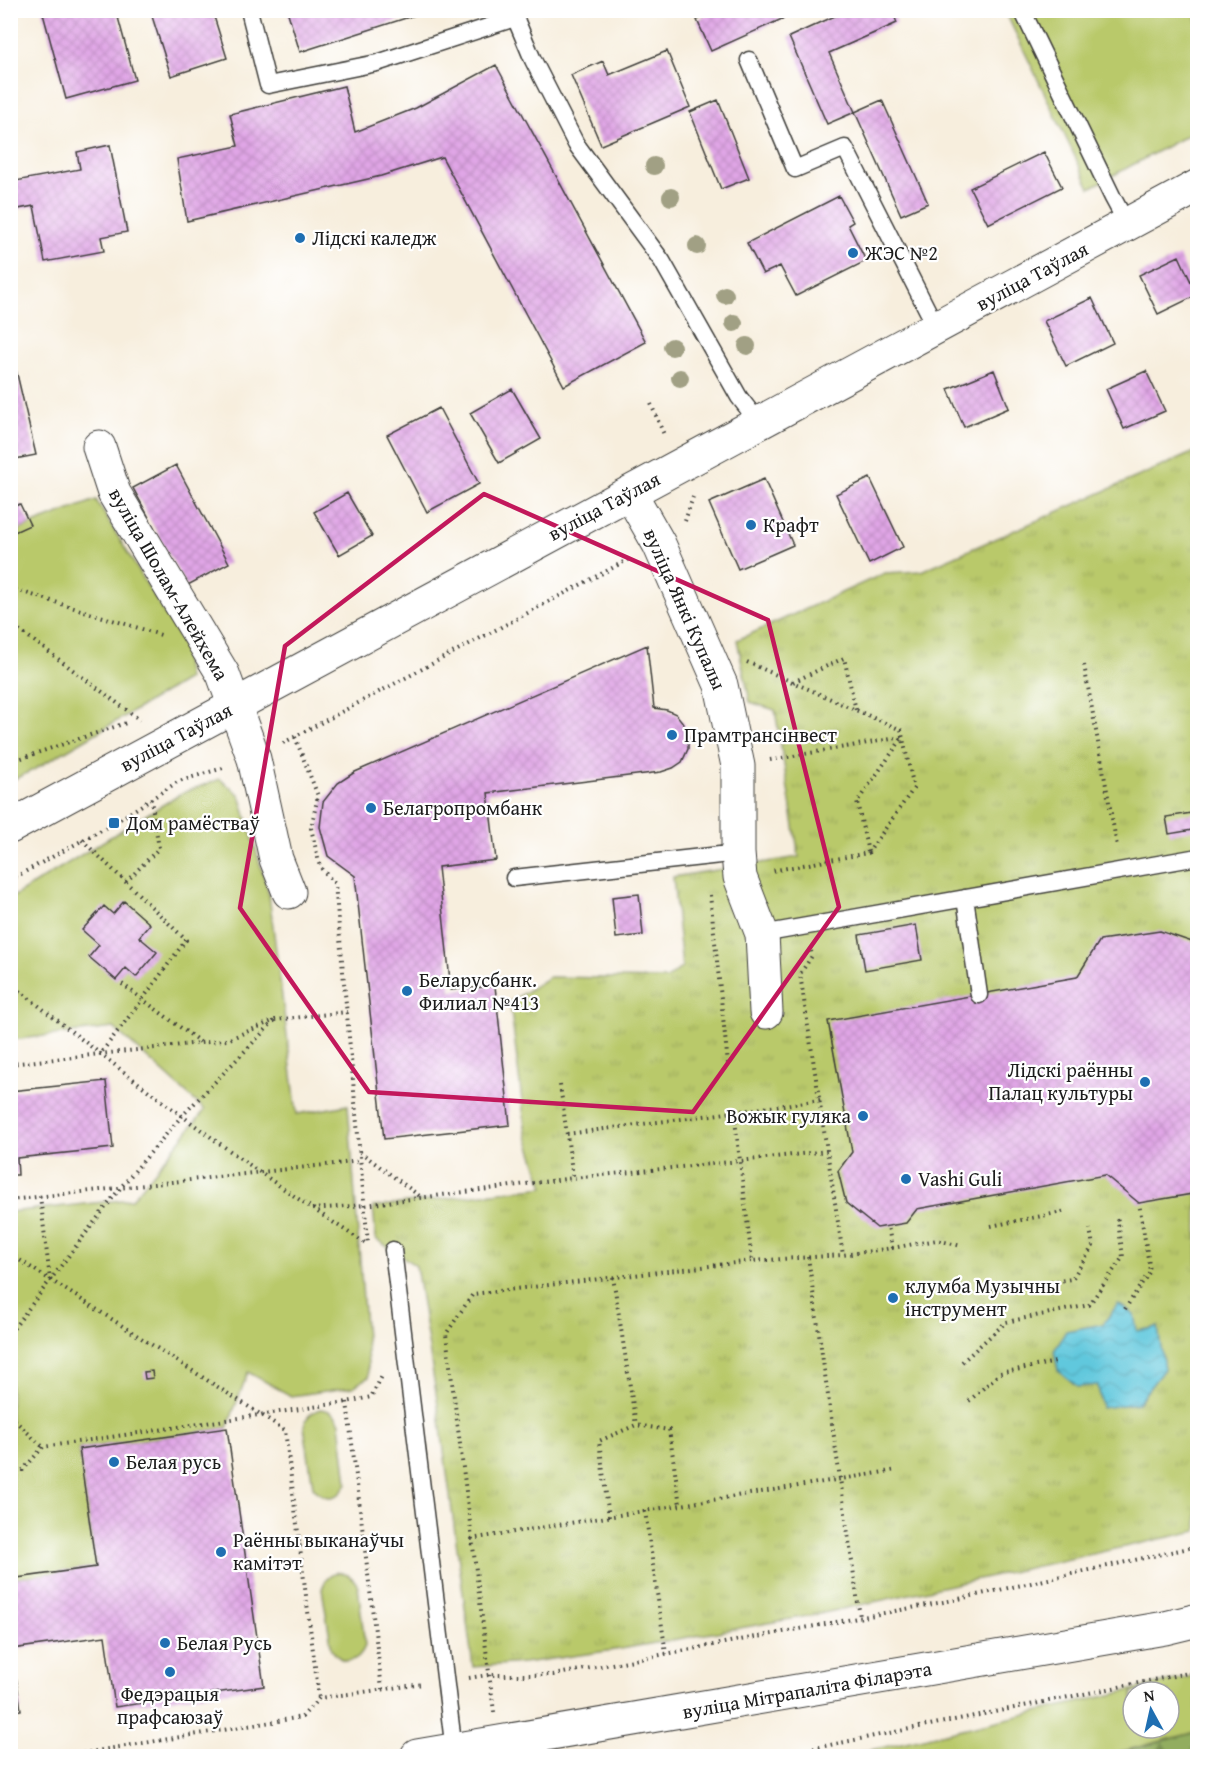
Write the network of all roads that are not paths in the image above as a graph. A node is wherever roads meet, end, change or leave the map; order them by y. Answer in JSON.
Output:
{"nodes":[{"id":1,"x":249,"y":10,"type":"edge"},
{"id":2,"x":1022,"y":10,"type":"edge"},
{"id":3,"x":513,"y":14,"type":"edge"},
{"id":4,"x":749,"y":60,"type":"dead end"},
{"id":5,"x":1197,"y":186,"type":"edge"},
{"id":6,"x":1127,"y":224,"type":"junction"},
{"id":7,"x":936,"y":327,"type":"junction"},
{"id":8,"x":759,"y":423,"type":"junction"},
{"id":9,"x":99,"y":447,"type":"dead end"},
{"id":10,"x":630,"y":493,"type":"junction"},
{"id":11,"x":234,"y":706,"type":"junction"},
{"id":12,"x":10,"y":827,"type":"edge"},
{"id":13,"x":1197,"y":856,"type":"edge"},
{"id":14,"x":739,"y":865,"type":"junction"},
{"id":15,"x":514,"y":878,"type":"dead end"},
{"id":16,"x":290,"y":892,"type":"dead end"},
{"id":17,"x":965,"y":898,"type":"junction"},
{"id":18,"x":762,"y":934,"type":"junction"},
{"id":19,"x":979,"y":995,"type":"dead end"},
{"id":20,"x":766,"y":1012,"type":"dead end"},
{"id":21,"x":393,"y":1250,"type":"dead end"},
{"id":22,"x":1197,"y":1620,"type":"edge"},
{"id":23,"x":454,"y":1750,"type":"junction"},
{"id":24,"x":417,"y":1756,"type":"edge"}],
"edges":[{"from":1,"to":3,"type":"lane"},
{"from":2,"to":6,"type":"lane"},
{"from":3,"to":8,"type":"lane"},
{"from":4,"to":7,"type":"lane"},
{"from":5,"to":6,"type":"main road","name":"вуліца Таўлая"},
{"from":6,"to":7,"type":"main road","name":"вуліца Таўлая"},
{"from":7,"to":8,"type":"main road","name":"вуліца Таўлая"},
{"from":8,"to":10,"type":"main road","name":"вуліца Таўлая"},
{"from":9,"to":11,"type":"main road","name":"вуліца Шолам-Алейхема"},
{"from":10,"to":11,"type":"main road","name":"вуліца Таўлая"},
{"from":10,"to":14,"type":"main road","name":"вуліца Янкі Купалы"},
{"from":11,"to":12,"type":"main road","name":"вуліца Таўлая"},
{"from":11,"to":16,"type":"main road","name":"вуліца Шолам-Алейхема"},
{"from":13,"to":17,"type":"lane"},
{"from":14,"to":15,"type":"lane"},
{"from":14,"to":18,"type":"main road","name":"вуліца Янкі Купалы"},
{"from":17,"to":18,"type":"lane"},
{"from":17,"to":19,"type":"lane"},
{"from":18,"to":20,"type":"main road","name":"вуліца Янкі Купалы"},
{"from":21,"to":23,"type":"lane"},
{"from":22,"to":23,"type":"main road","name":"вуліца Мітрапаліта Філарэта"},
{"from":23,"to":24,"type":"main road","name":"вуліца Мітрапаліта Філарэта"}]}
